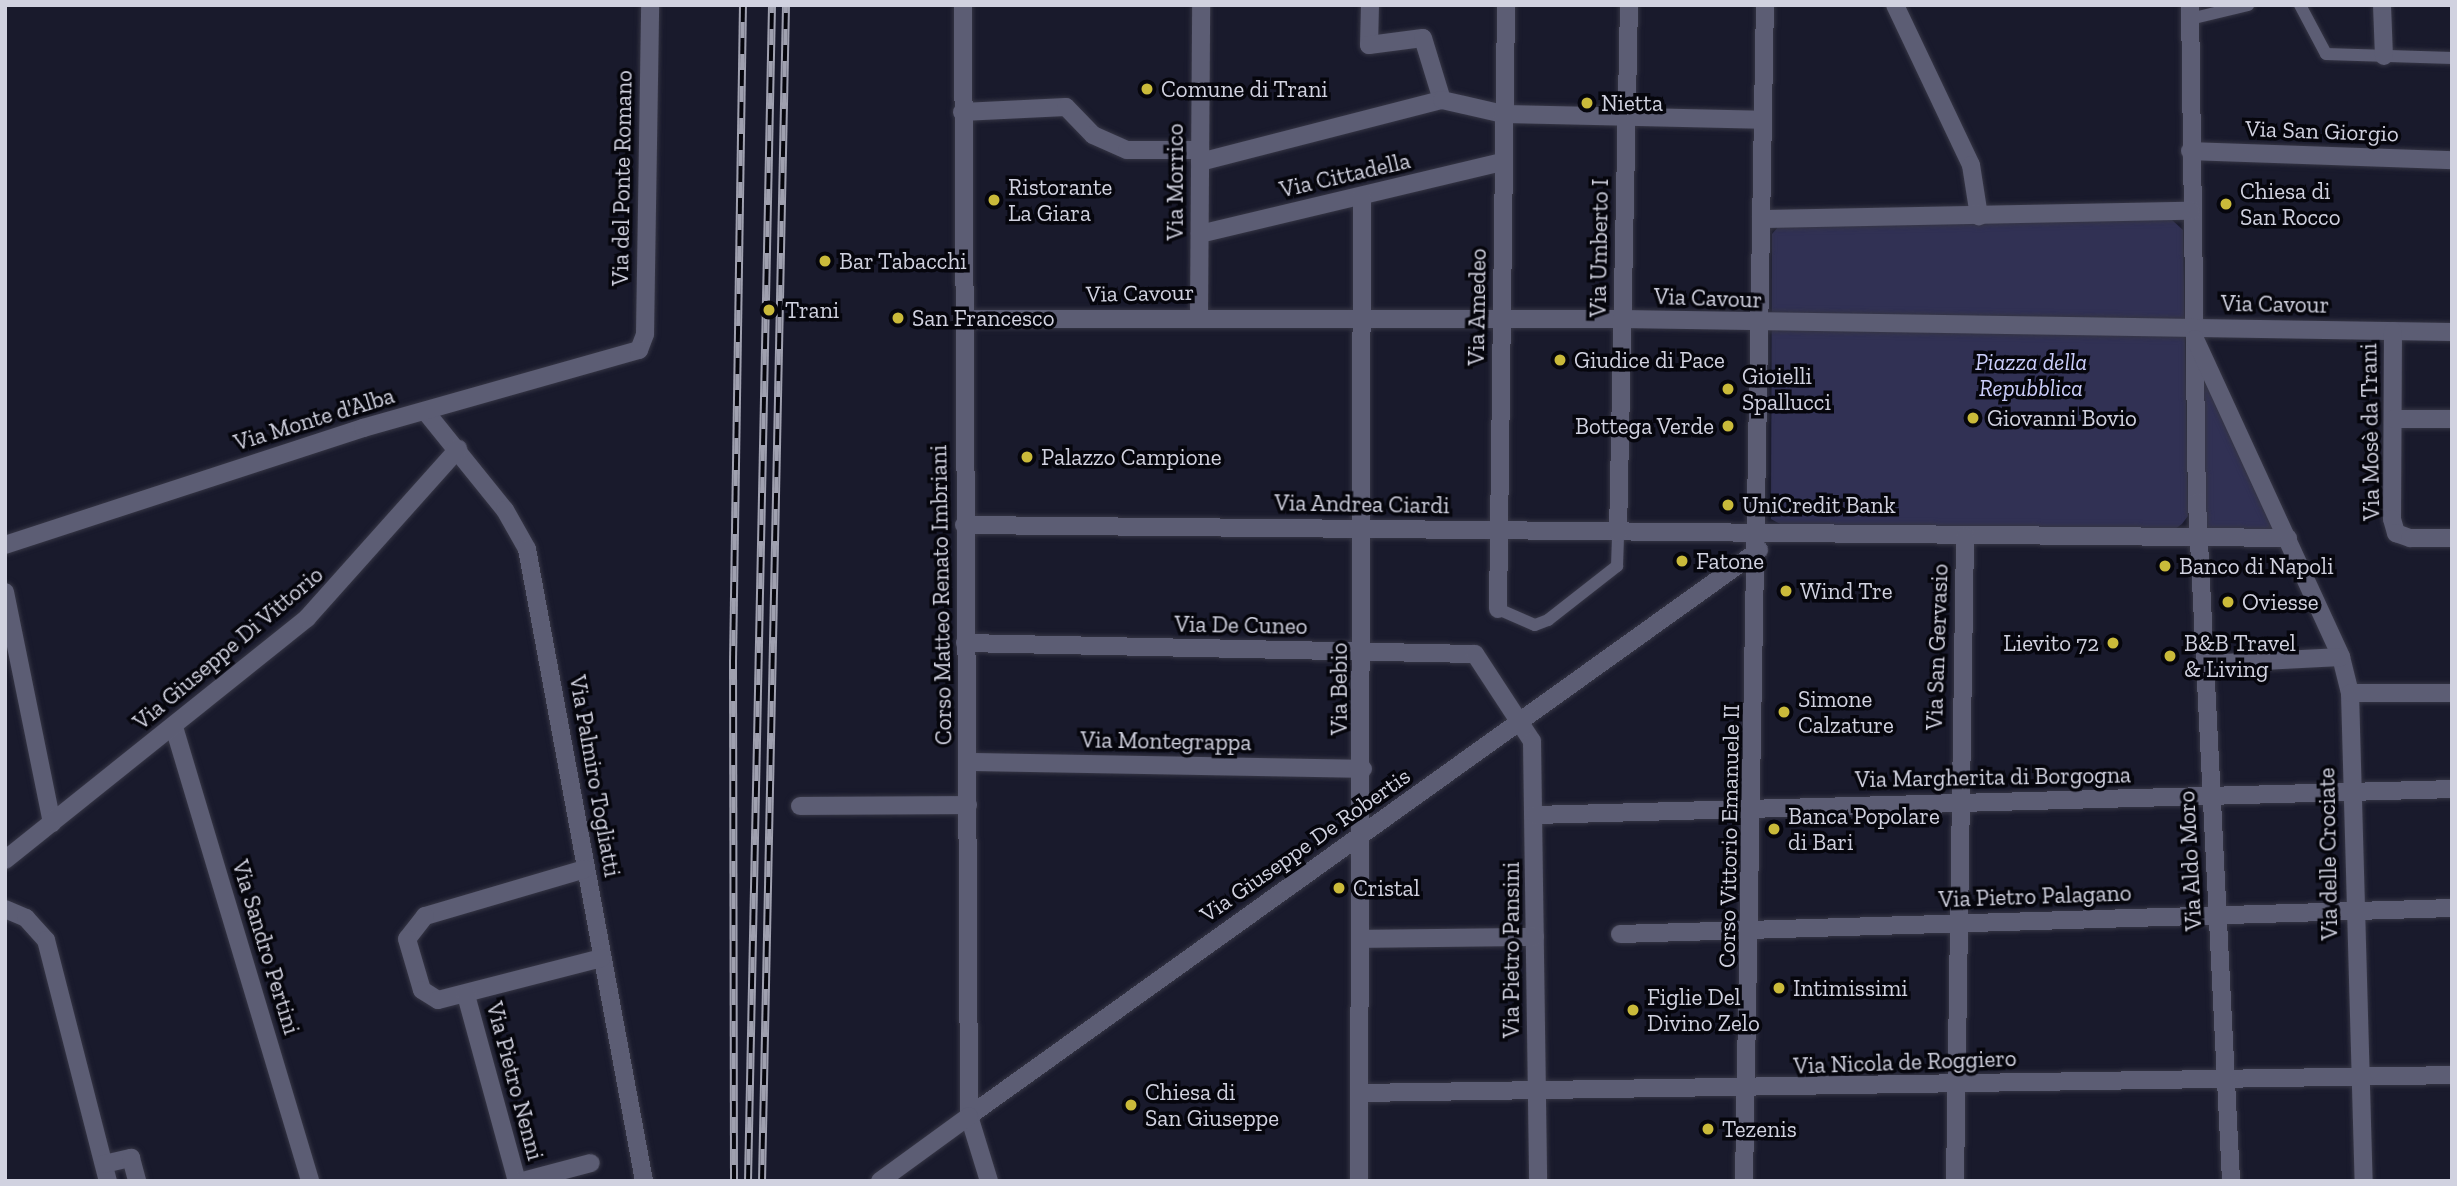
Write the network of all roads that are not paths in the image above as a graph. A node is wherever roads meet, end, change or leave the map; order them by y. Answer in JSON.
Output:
{"nodes":[{"id":1,"x":650,"y":5,"type":"edge"},
{"id":2,"x":963,"y":5,"type":"edge"},
{"id":3,"x":1201,"y":5,"type":"edge"},
{"id":4,"x":1370,"y":5,"type":"edge"},
{"id":5,"x":1506,"y":5,"type":"edge"},
{"id":6,"x":1629,"y":5,"type":"edge"},
{"id":7,"x":1765,"y":5,"type":"edge"},
{"id":8,"x":1895,"y":5,"type":"edge"},
{"id":9,"x":2248,"y":5,"type":"edge"},
{"id":10,"x":2300,"y":5,"type":"edge"},
{"id":11,"x":2382,"y":5,"type":"edge"},
{"id":12,"x":2190,"y":12,"type":"edge"},
{"id":13,"x":2384,"y":56,"type":"junction"},
{"id":14,"x":2452,"y":58,"type":"edge"},
{"id":15,"x":1442,"y":100,"type":"junction"},
{"id":16,"x":962,"y":112,"type":"junction"},
{"id":17,"x":1503,"y":114,"type":"junction"},
{"id":18,"x":1625,"y":117,"type":"junction"},
{"id":19,"x":1763,"y":120,"type":"junction"},
{"id":20,"x":2190,"y":151,"type":"junction"},
{"id":21,"x":1200,"y":156,"type":"junction"},
{"id":22,"x":2452,"y":160,"type":"edge"},
{"id":23,"x":1502,"y":162,"type":"junction"},
{"id":24,"x":1362,"y":197,"type":"junction"},
{"id":25,"x":2191,"y":211,"type":"junction"},
{"id":26,"x":1979,"y":216,"type":"junction"},
{"id":27,"x":1761,"y":219,"type":"junction"},
{"id":28,"x":1200,"y":234,"type":"junction"},
{"id":29,"x":1199,"y":317,"type":"junction"},
{"id":30,"x":1365,"y":318,"type":"junction"},
{"id":31,"x":963,"y":319,"type":"junction"},
{"id":32,"x":1502,"y":319,"type":"junction"},
{"id":33,"x":1622,"y":319,"type":"junction"},
{"id":34,"x":1759,"y":325,"type":"junction"},
{"id":35,"x":2193,"y":331,"type":"junction"},
{"id":36,"x":2393,"y":331,"type":"junction"},
{"id":37,"x":2452,"y":332,"type":"edge"},
{"id":38,"x":639,"y":350,"type":"joint"},
{"id":39,"x":425,"y":411,"type":"junction"},
{"id":40,"x":2393,"y":419,"type":"junction"},
{"id":41,"x":2452,"y":419,"type":"edge"},
{"id":42,"x":458,"y":449,"type":"junction"},
{"id":43,"x":964,"y":525,"type":"junction"},
{"id":44,"x":1365,"y":528,"type":"junction"},
{"id":45,"x":1497,"y":531,"type":"junction"},
{"id":46,"x":1618,"y":533,"type":"junction"},
{"id":47,"x":1965,"y":536,"type":"junction"},
{"id":48,"x":2199,"y":538,"type":"junction"},
{"id":49,"x":2288,"y":538,"type":"junction"},
{"id":50,"x":2452,"y":538,"type":"edge"},
{"id":51,"x":1759,"y":542,"type":"junction"},
{"id":52,"x":5,"y":545,"type":"edge"},
{"id":53,"x":5,"y":592,"type":"edge"},
{"id":54,"x":1498,"y":609,"type":"joint"},
{"id":55,"x":965,"y":643,"type":"junction"},
{"id":56,"x":1363,"y":652,"type":"junction"},
{"id":57,"x":2341,"y":657,"type":"junction"},
{"id":58,"x":2203,"y":664,"type":"junction"},
{"id":59,"x":2350,"y":693,"type":"junction"},
{"id":60,"x":2452,"y":693,"type":"edge"},
{"id":61,"x":1521,"y":723,"type":"junction"},
{"id":62,"x":174,"y":727,"type":"junction"},
{"id":63,"x":968,"y":762,"type":"junction"},
{"id":64,"x":1363,"y":769,"type":"junction"},
{"id":65,"x":2452,"y":789,"type":"edge"},
{"id":66,"x":2352,"y":795,"type":"junction"},
{"id":67,"x":2212,"y":798,"type":"junction"},
{"id":68,"x":1957,"y":801,"type":"junction"},
{"id":69,"x":968,"y":805,"type":"junction"},
{"id":70,"x":800,"y":806,"type":"dead end"},
{"id":71,"x":1754,"y":806,"type":"junction"},
{"id":72,"x":1535,"y":815,"type":"junction"},
{"id":73,"x":51,"y":823,"type":"junction"},
{"id":74,"x":1363,"y":833,"type":"junction"},
{"id":75,"x":5,"y":860,"type":"edge"},
{"id":76,"x":585,"y":869,"type":"junction"},
{"id":77,"x":2452,"y":908,"type":"edge"},
{"id":78,"x":5,"y":909,"type":"edge"},
{"id":79,"x":2353,"y":912,"type":"junction"},
{"id":80,"x":2218,"y":914,"type":"junction"},
{"id":81,"x":1958,"y":924,"type":"junction"},
{"id":82,"x":1751,"y":932,"type":"junction"},
{"id":83,"x":1620,"y":934,"type":"dead end"},
{"id":84,"x":1535,"y":937,"type":"junction"},
{"id":85,"x":1360,"y":939,"type":"junction"},
{"id":86,"x":602,"y":958,"type":"junction"},
{"id":87,"x":466,"y":995,"type":"junction"},
{"id":88,"x":2452,"y":1075,"type":"edge"},
{"id":89,"x":2225,"y":1079,"type":"junction"},
{"id":90,"x":2357,"y":1079,"type":"junction"},
{"id":91,"x":1956,"y":1085,"type":"junction"},
{"id":92,"x":1747,"y":1091,"type":"junction"},
{"id":93,"x":1360,"y":1093,"type":"junction"},
{"id":94,"x":1536,"y":1093,"type":"junction"},
{"id":95,"x":969,"y":1116,"type":"junction"},
{"id":96,"x":591,"y":1163,"type":"dead end"},
{"id":97,"x":106,"y":1172,"type":"edge"},
{"id":98,"x":137,"y":1181,"type":"edge"},
{"id":99,"x":310,"y":1181,"type":"edge"},
{"id":100,"x":517,"y":1181,"type":"edge"},
{"id":101,"x":523,"y":1181,"type":"edge"},
{"id":102,"x":644,"y":1181,"type":"edge"},
{"id":103,"x":880,"y":1181,"type":"edge"},
{"id":104,"x":989,"y":1181,"type":"edge"},
{"id":105,"x":1359,"y":1181,"type":"edge"},
{"id":106,"x":1538,"y":1181,"type":"edge"},
{"id":107,"x":1744,"y":1181,"type":"edge"},
{"id":108,"x":1955,"y":1181,"type":"edge"},
{"id":109,"x":2231,"y":1181,"type":"edge"},
{"id":110,"x":2364,"y":1181,"type":"edge"}],
"edges":[{"from":1,"to":38,"type":"street","name":"Via del Ponte Romano"},
{"from":2,"to":16,"type":"street","name":"Corso Matteo Renato Imbriani"},
{"from":3,"to":21,"type":"street","name":"Via Morrico"},
{"from":4,"to":15,"type":"street"},
{"from":5,"to":17,"type":"street","name":"Via Amedeo"},
{"from":6,"to":18,"type":"street","name":"Via Umberto I"},
{"from":7,"to":19,"type":"street"},
{"from":8,"to":26,"type":"street"},
{"from":9,"to":12,"type":"lane"},
{"from":10,"to":13,"type":"lane"},
{"from":11,"to":13,"type":"street"},
{"from":12,"to":20,"type":"street"},
{"from":13,"to":14,"type":"lane"},
{"from":15,"to":17,"type":"street"},
{"from":15,"to":21,"type":"street"},
{"from":16,"to":21,"type":"street"},
{"from":16,"to":31,"type":"street","name":"Corso Matteo Renato Imbriani"},
{"from":17,"to":18,"type":"street"},
{"from":17,"to":23,"type":"street","name":"Via Amedeo"},
{"from":18,"to":19,"type":"street"},
{"from":18,"to":33,"type":"street","name":"Via Umberto I"},
{"from":19,"to":27,"type":"street"},
{"from":20,"to":22,"type":"street","name":"Via San Giorgio"},
{"from":20,"to":25,"type":"street"},
{"from":21,"to":28,"type":"street","name":"Via Morrico"},
{"from":23,"to":24,"type":"street","name":"Via Cittadella"},
{"from":23,"to":32,"type":"street","name":"Via Amedeo"},
{"from":24,"to":28,"type":"street","name":"Via Cittadella"},
{"from":24,"to":30,"type":"street","name":"Via Bebio"},
{"from":25,"to":26,"type":"street"},
{"from":25,"to":35,"type":"street"},
{"from":26,"to":27,"type":"street"},
{"from":27,"to":34,"type":"street"},
{"from":28,"to":29,"type":"street","name":"Via Morrico"},
{"from":29,"to":30,"type":"street","name":"Via Cavour"},
{"from":29,"to":31,"type":"street","name":"Via Cavour"},
{"from":30,"to":32,"type":"street","name":"Via Cavour"},
{"from":30,"to":44,"type":"street","name":"Via Bebio"},
{"from":31,"to":43,"type":"street","name":"Corso Matteo Renato Imbriani"},
{"from":32,"to":33,"type":"street","name":"Via Cavour"},
{"from":32,"to":45,"type":"street","name":"Via Amedeo"},
{"from":33,"to":34,"type":"street","name":"Via Cavour"},
{"from":33,"to":46,"type":"street","name":"Via Umberto I"},
{"from":34,"to":35,"type":"street","name":"Via Cavour"},
{"from":34,"to":51,"type":"street"},
{"from":35,"to":36,"type":"street","name":"Via Cavour"},
{"from":35,"to":48,"type":"street"},
{"from":35,"to":49,"type":"street"},
{"from":36,"to":37,"type":"street","name":"Via Cavour"},
{"from":36,"to":40,"type":"street","name":"Via Mosè da Trani"},
{"from":38,"to":39,"type":"street","name":"Via Monte d'Alba"},
{"from":39,"to":42,"type":"street","name":"Via Palmiro Togliatti"},
{"from":39,"to":52,"type":"street","name":"Via Monte d'Alba"},
{"from":40,"to":41,"type":"street"},
{"from":40,"to":50,"type":"street","name":"Via Mosè da Trani"},
{"from":42,"to":62,"type":"street","name":"Via Giuseppe Di Vittorio"},
{"from":42,"to":76,"type":"street","name":"Via Palmiro Togliatti"},
{"from":43,"to":44,"type":"street","name":"Via Andrea Ciardi"},
{"from":43,"to":55,"type":"street","name":"Corso Matteo Renato Imbriani"},
{"from":44,"to":45,"type":"street","name":"Via Andrea Ciardi"},
{"from":44,"to":56,"type":"street","name":"Via Bebio"},
{"from":45,"to":46,"type":"street","name":"Via Andrea Ciardi"},
{"from":45,"to":54,"type":"street","name":"Via Amedeo"},
{"from":46,"to":51,"type":"street","name":"Via Andrea Ciardi"},
{"from":46,"to":54,"type":"lane"},
{"from":47,"to":48,"type":"street"},
{"from":47,"to":51,"type":"street"},
{"from":47,"to":68,"type":"street","name":"Via San Gervasio"},
{"from":48,"to":49,"type":"street"},
{"from":48,"to":58,"type":"street","name":"Via Aldo Moro"},
{"from":49,"to":57,"type":"street","name":"Via delle Crociate"},
{"from":51,"to":61,"type":"street","name":"Via Giuseppe De Robertis"},
{"from":51,"to":71,"type":"street","name":"Corso Vittorio Emanuele II"},
{"from":53,"to":73,"type":"street"},
{"from":55,"to":56,"type":"street","name":"Via De Cuneo"},
{"from":55,"to":63,"type":"street","name":"Corso Matteo Renato Imbriani"},
{"from":56,"to":61,"type":"street","name":"Via De Cuneo"},
{"from":56,"to":64,"type":"street","name":"Via Bebio"},
{"from":57,"to":58,"type":"street"},
{"from":57,"to":59,"type":"street","name":"Via delle Crociate"},
{"from":58,"to":67,"type":"street","name":"Via Aldo Moro"},
{"from":59,"to":60,"type":"street"},
{"from":59,"to":66,"type":"street","name":"Via delle Crociate"},
{"from":61,"to":72,"type":"street","name":"Via Pietro Pansini"},
{"from":61,"to":74,"type":"street","name":"Via Giuseppe De Robertis"},
{"from":62,"to":73,"type":"street","name":"Via Giuseppe Di Vittorio"},
{"from":62,"to":99,"type":"street","name":"Via Sandro Pertini"},
{"from":63,"to":64,"type":"street","name":"Via Montegrappa"},
{"from":63,"to":69,"type":"street","name":"Corso Matteo Renato Imbriani"},
{"from":64,"to":74,"type":"street","name":"Via Bebio"},
{"from":65,"to":66,"type":"street","name":"Via Margherita di Borgogna"},
{"from":66,"to":67,"type":"street","name":"Via Margherita di Borgogna"},
{"from":66,"to":79,"type":"street","name":"Via delle Crociate"},
{"from":67,"to":68,"type":"street","name":"Via Margherita di Borgogna"},
{"from":67,"to":80,"type":"street","name":"Via Aldo Moro"},
{"from":68,"to":71,"type":"street","name":"Via Margherita di Borgogna"},
{"from":68,"to":81,"type":"street","name":"Via San Gervasio"},
{"from":69,"to":70,"type":"street"},
{"from":69,"to":95,"type":"street","name":"Corso Matteo Renato Imbriani"},
{"from":71,"to":72,"type":"street","name":"Via Margherita di Borgogna"},
{"from":71,"to":82,"type":"street","name":"Corso Vittorio Emanuele II"},
{"from":72,"to":84,"type":"street","name":"Via Pietro Pansini"},
{"from":73,"to":75,"type":"street","name":"Via Giuseppe Di Vittorio"},
{"from":74,"to":85,"type":"street","name":"Via Bebio"},
{"from":74,"to":95,"type":"street","name":"Via Giuseppe De Robertis"},
{"from":76,"to":86,"type":"street","name":"Via Palmiro Togliatti"},
{"from":76,"to":87,"type":"street"},
{"from":77,"to":79,"type":"street","name":"Via Pietro Palagano"},
{"from":78,"to":97,"type":"street"},
{"from":79,"to":80,"type":"street","name":"Via Pietro Palagano"},
{"from":79,"to":90,"type":"street","name":"Via delle Crociate"},
{"from":80,"to":81,"type":"street","name":"Via Pietro Palagano"},
{"from":80,"to":89,"type":"street","name":"Via Aldo Moro"},
{"from":81,"to":82,"type":"street","name":"Via Pietro Palagano"},
{"from":81,"to":91,"type":"street","name":"Via San Gervasio"},
{"from":82,"to":83,"type":"street","name":"Via Pietro Palagano"},
{"from":82,"to":92,"type":"street","name":"Corso Vittorio Emanuele II"},
{"from":84,"to":85,"type":"street"},
{"from":84,"to":94,"type":"street","name":"Via Pietro Pansini"},
{"from":85,"to":93,"type":"street","name":"Via Bebio"},
{"from":86,"to":87,"type":"street"},
{"from":86,"to":102,"type":"street","name":"Via Palmiro Togliatti"},
{"from":87,"to":100,"type":"street","name":"Via Pietro Nenni"},
{"from":88,"to":90,"type":"street","name":"Via Nicola de Roggiero"},
{"from":89,"to":90,"type":"street","name":"Via Nicola de Roggiero"},
{"from":89,"to":91,"type":"street","name":"Via Nicola de Roggiero"},
{"from":89,"to":109,"type":"street","name":"Via Aldo Moro"},
{"from":90,"to":110,"type":"street","name":"Via delle Crociate"},
{"from":91,"to":92,"type":"street","name":"Via Nicola de Roggiero"},
{"from":91,"to":108,"type":"street","name":"Via San Gervasio"},
{"from":92,"to":94,"type":"street","name":"Via Nicola de Roggiero"},
{"from":92,"to":107,"type":"street","name":"Corso Vittorio Emanuele II"},
{"from":93,"to":94,"type":"street","name":"Via Nicola de Roggiero"},
{"from":93,"to":105,"type":"street","name":"Via Bebio"},
{"from":94,"to":106,"type":"street","name":"Via Pietro Pansini"},
{"from":95,"to":103,"type":"street","name":"Via Giuseppe De Robertis"},
{"from":95,"to":104,"type":"street","name":"Corso Matteo Renato Imbriani"},
{"from":96,"to":101,"type":"street"},
{"from":97,"to":98,"type":"street"}]}
